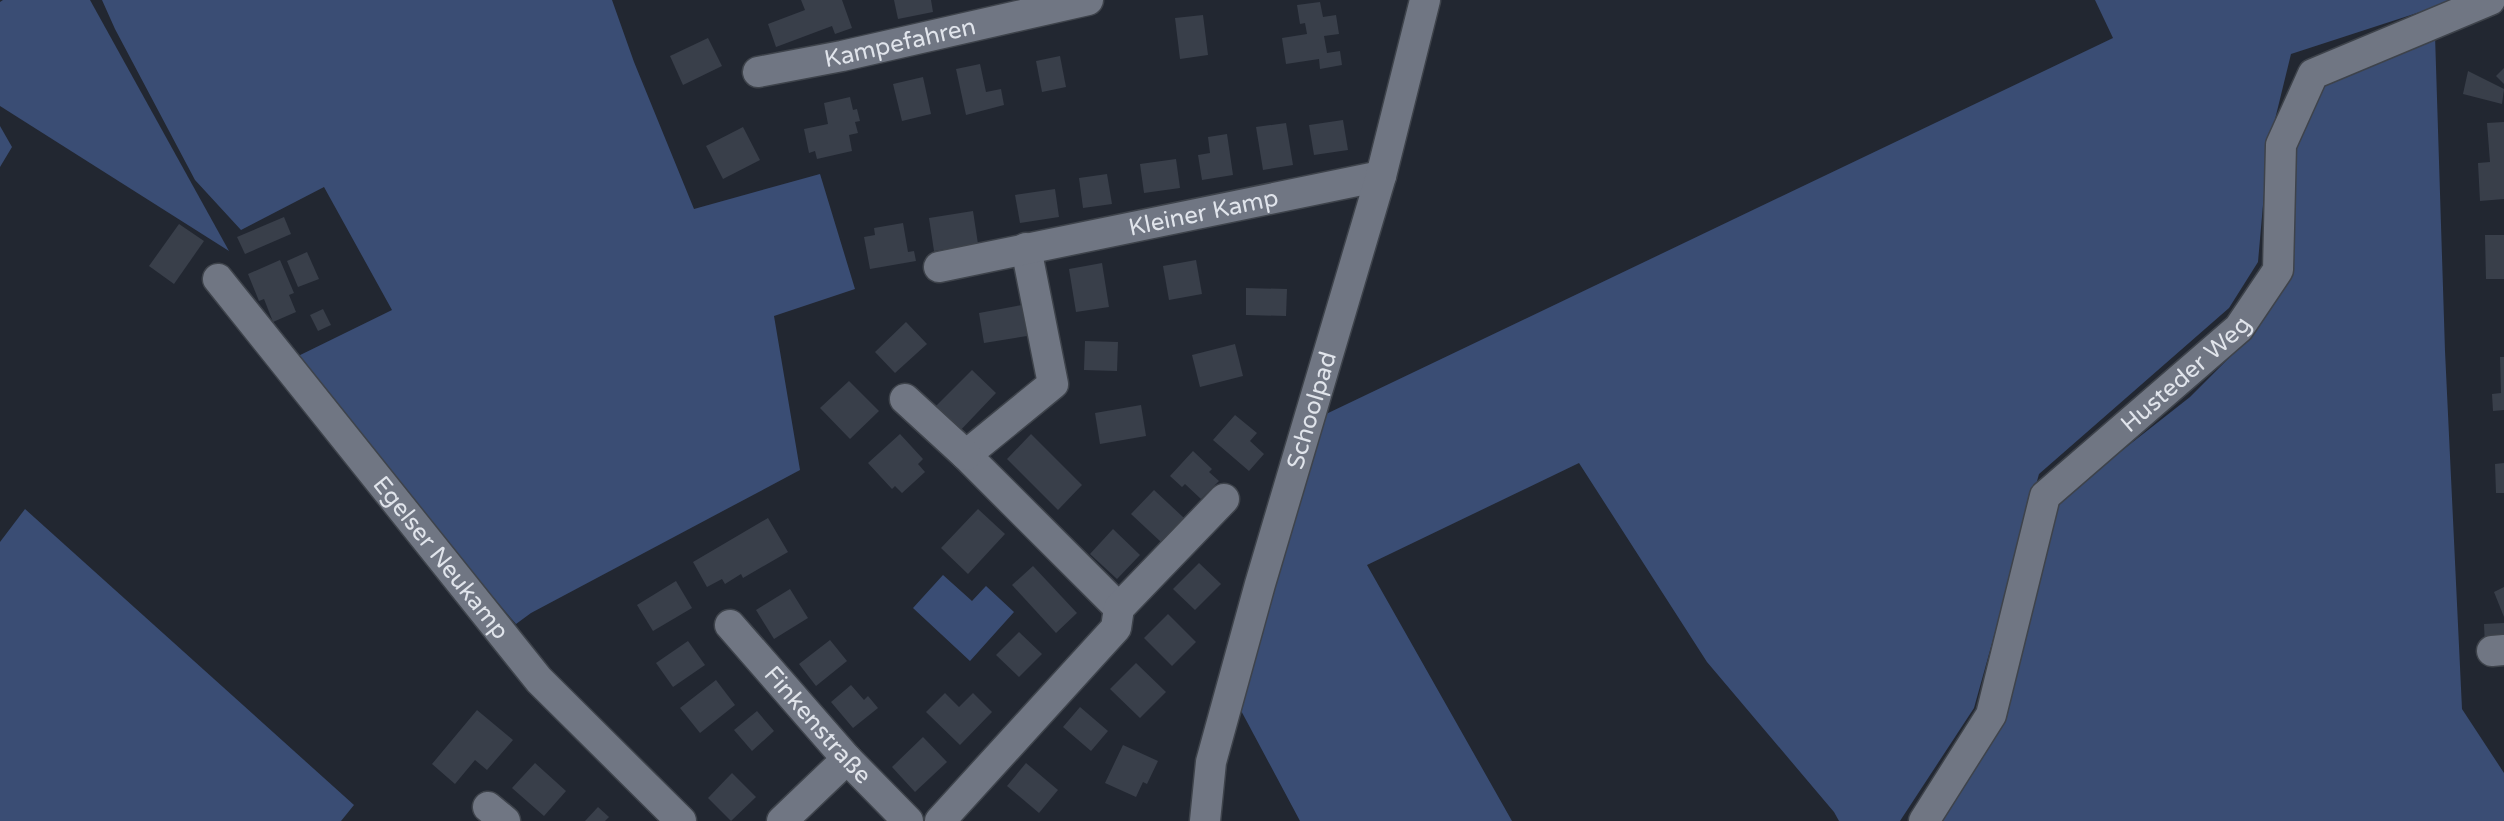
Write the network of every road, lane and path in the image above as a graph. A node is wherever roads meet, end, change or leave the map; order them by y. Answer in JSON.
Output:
{"nodes":[{"id":1,"x":1088,"y":0,"type":"edge"},
{"id":2,"x":1425,"y":0,"type":"edge"},
{"id":3,"x":2490,"y":0,"type":"edge"},
{"id":4,"x":1042,"y":5,"type":"edge"},
{"id":5,"x":758,"y":72,"type":"dead end"},
{"id":6,"x":1381,"y":176,"type":"junction"},
{"id":7,"x":1026,"y":248,"type":"junction"},
{"id":8,"x":939,"y":267,"type":"dead end"},
{"id":9,"x":218,"y":279,"type":"dead end"},
{"id":10,"x":905,"y":399,"type":"dead end"},
{"id":11,"x":966,"y":456,"type":"junction"},
{"id":12,"x":1224,"y":499,"type":"dead end"},
{"id":13,"x":1118,"y":618,"type":"junction"},
{"id":14,"x":730,"y":625,"type":"dead end"},
{"id":15,"x":847,"y":759,"type":"junction"},
{"id":16,"x":681,"y":821,"type":"edge"},
{"id":17,"x":782,"y":821,"type":"edge"},
{"id":18,"x":908,"y":821,"type":"edge"},
{"id":19,"x":940,"y":821,"type":"edge"},
{"id":20,"x":1205,"y":821,"type":"edge"},
{"id":21,"x":1924,"y":821,"type":"edge"}],
"edges":[{"from":1,"to":4,"type":"street","name":"Kampefahren"},
{"from":2,"to":6,"type":"street","name":"Schoolpad"},
{"from":3,"to":21,"type":"street","name":"Husteder Weg"},
{"from":4,"to":5,"type":"street","name":"Kampefahren"},
{"from":6,"to":7,"type":"street","name":"Kleiner Kamp"},
{"from":6,"to":20,"type":"street","name":"Schoolpad"},
{"from":7,"to":8,"type":"street","name":"Kleiner Kamp"},
{"from":7,"to":11,"type":"street"},
{"from":9,"to":16,"type":"street","name":"Egelser Neukamp"},
{"from":10,"to":11,"type":"street"},
{"from":11,"to":13,"type":"street"},
{"from":12,"to":13,"type":"street"},
{"from":13,"to":19,"type":"street"},
{"from":14,"to":15,"type":"street","name":"Finkenstraße"},
{"from":15,"to":17,"type":"street"},
{"from":15,"to":18,"type":"street","name":"Finkenstraße"}]}
